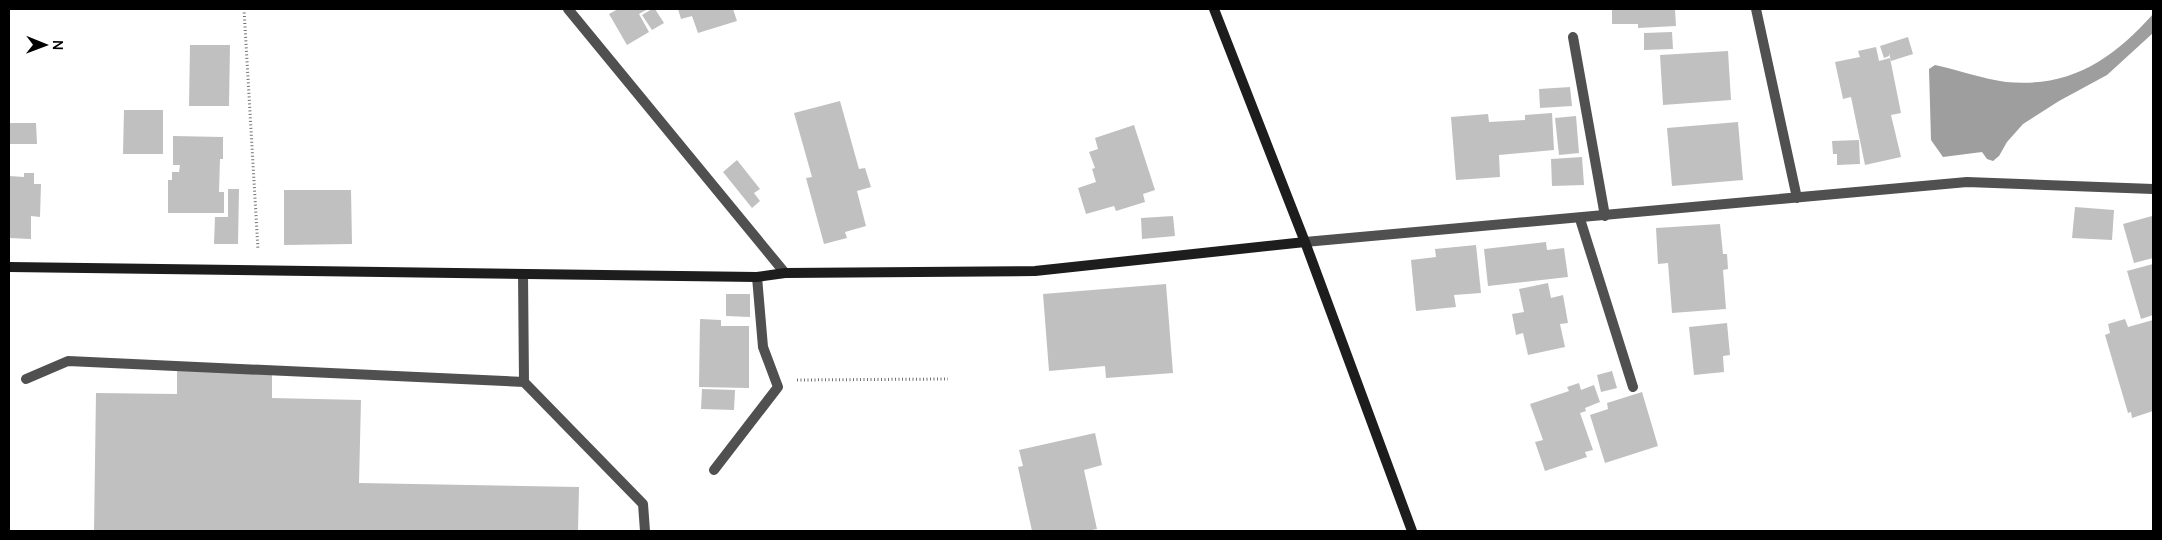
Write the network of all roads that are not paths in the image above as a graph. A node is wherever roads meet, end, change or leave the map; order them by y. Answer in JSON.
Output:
{"nodes":[{"id":1,"x":568,"y":9,"type":"edge"},
{"id":2,"x":1214,"y":9,"type":"edge"},
{"id":3,"x":1756,"y":9,"type":"edge"},
{"id":4,"x":1573,"y":37,"type":"dead end"},
{"id":5,"x":2153,"y":189,"type":"edge"},
{"id":6,"x":1797,"y":198,"type":"junction"},
{"id":7,"x":1605,"y":216,"type":"junction"},
{"id":8,"x":1580,"y":219,"type":"junction"},
{"id":9,"x":1305,"y":242,"type":"junction"},
{"id":10,"x":9,"y":267,"type":"edge"},
{"id":11,"x":785,"y":273,"type":"junction"},
{"id":12,"x":523,"y":274,"type":"junction"},
{"id":13,"x":757,"y":277,"type":"junction"},
{"id":14,"x":26,"y":378,"type":"dead end"},
{"id":15,"x":524,"y":382,"type":"junction"},
{"id":16,"x":1633,"y":387,"type":"dead end"},
{"id":17,"x":714,"y":470,"type":"dead end"},
{"id":18,"x":645,"y":531,"type":"edge"},
{"id":19,"x":1412,"y":531,"type":"edge"}],
"edges":[{"from":1,"to":11,"type":"street"},
{"from":2,"to":9,"type":"street"},
{"from":3,"to":6,"type":"street"},
{"from":4,"to":7,"type":"street"},
{"from":5,"to":6,"type":"street"},
{"from":6,"to":7,"type":"street"},
{"from":7,"to":8,"type":"street"},
{"from":8,"to":9,"type":"street"},
{"from":8,"to":16,"type":"street"},
{"from":9,"to":11,"type":"street"},
{"from":9,"to":19,"type":"street"},
{"from":10,"to":12,"type":"street"},
{"from":11,"to":13,"type":"street"},
{"from":12,"to":13,"type":"street"},
{"from":12,"to":15,"type":"street"},
{"from":13,"to":17,"type":"street"},
{"from":14,"to":15,"type":"street"},
{"from":15,"to":18,"type":"street"}]}
